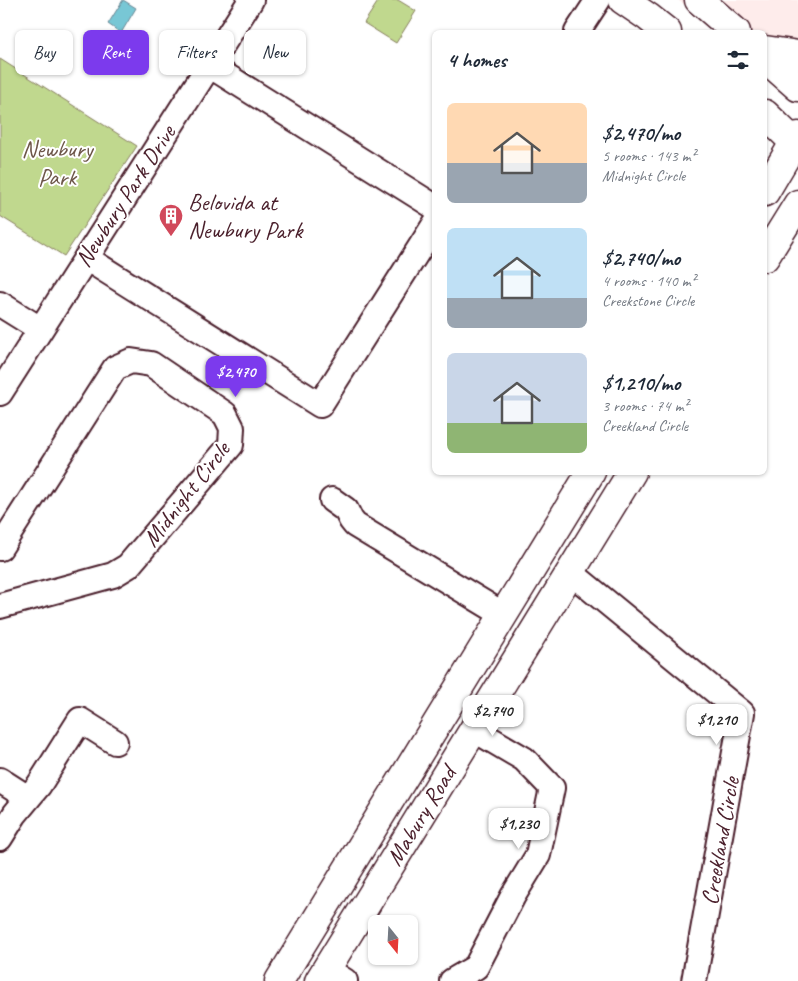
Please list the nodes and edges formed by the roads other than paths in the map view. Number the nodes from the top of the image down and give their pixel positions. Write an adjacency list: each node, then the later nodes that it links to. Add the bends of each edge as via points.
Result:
1 (251, 0): 5 (street, Newbury Park Drive)
2 (598, 0): 6 (street)
3 (623, 0): 7 (main road)
4 (699, 0): 8 (main road)
5 (232, 30)
6 (577, 30)
7 (664, 30)
8 (734, 30)
9 (767, 50): 10 (main road)
10 (798, 56)
11 (767, 60): 14 (main road)
12 (203, 75): 22 (street, Newbury Park Drive)
13 (225, 75): 19 (street)
14 (798, 87)
15 (767, 116): 16 (main road)
16 (797, 141): 17 (main road)
17 (767, 189)
18 (798, 204): 21 (main road)
19 (432, 205)
20 (432, 229): 22 (street, via 320,405)
21 (780, 242)
22 (86, 258): 24 (street, Newbury Park Drive)
23 (0, 304): 24 (street)
24 (40, 329): 25 (street, Newbury Park Drive)
25 (0, 393)
26 (589, 475): 32 (main road, Mabury Road)
27 (630, 475): 30 (main road, Mabury Road)
28 (332, 500): 32 (street, via 346,510 355,524)
29 (0, 548): 31 (street, Midnight Circle, via 115,368 131,361 152,364 225,414 232,428 231,445 128,566 113,575)
30 (570, 572): 33 (main road, Mabury Road); 41 (street, Creekland Circle, via 742,713)
31 (0, 606)
32 (504, 615): 39 (main road, Mabury Road)
33 (473, 730): 38 (main road, Mabury Road); 40 (street, via 524,759 552,788 538,855 476,967)
34 (115, 742): 36 (street, via 80,720)
35 (0, 780): 36 (street)
36 (28, 798): 37 (street)
37 (0, 838)
38 (330, 977)
39 (278, 981)
40 (452, 981)
41 (694, 981)

